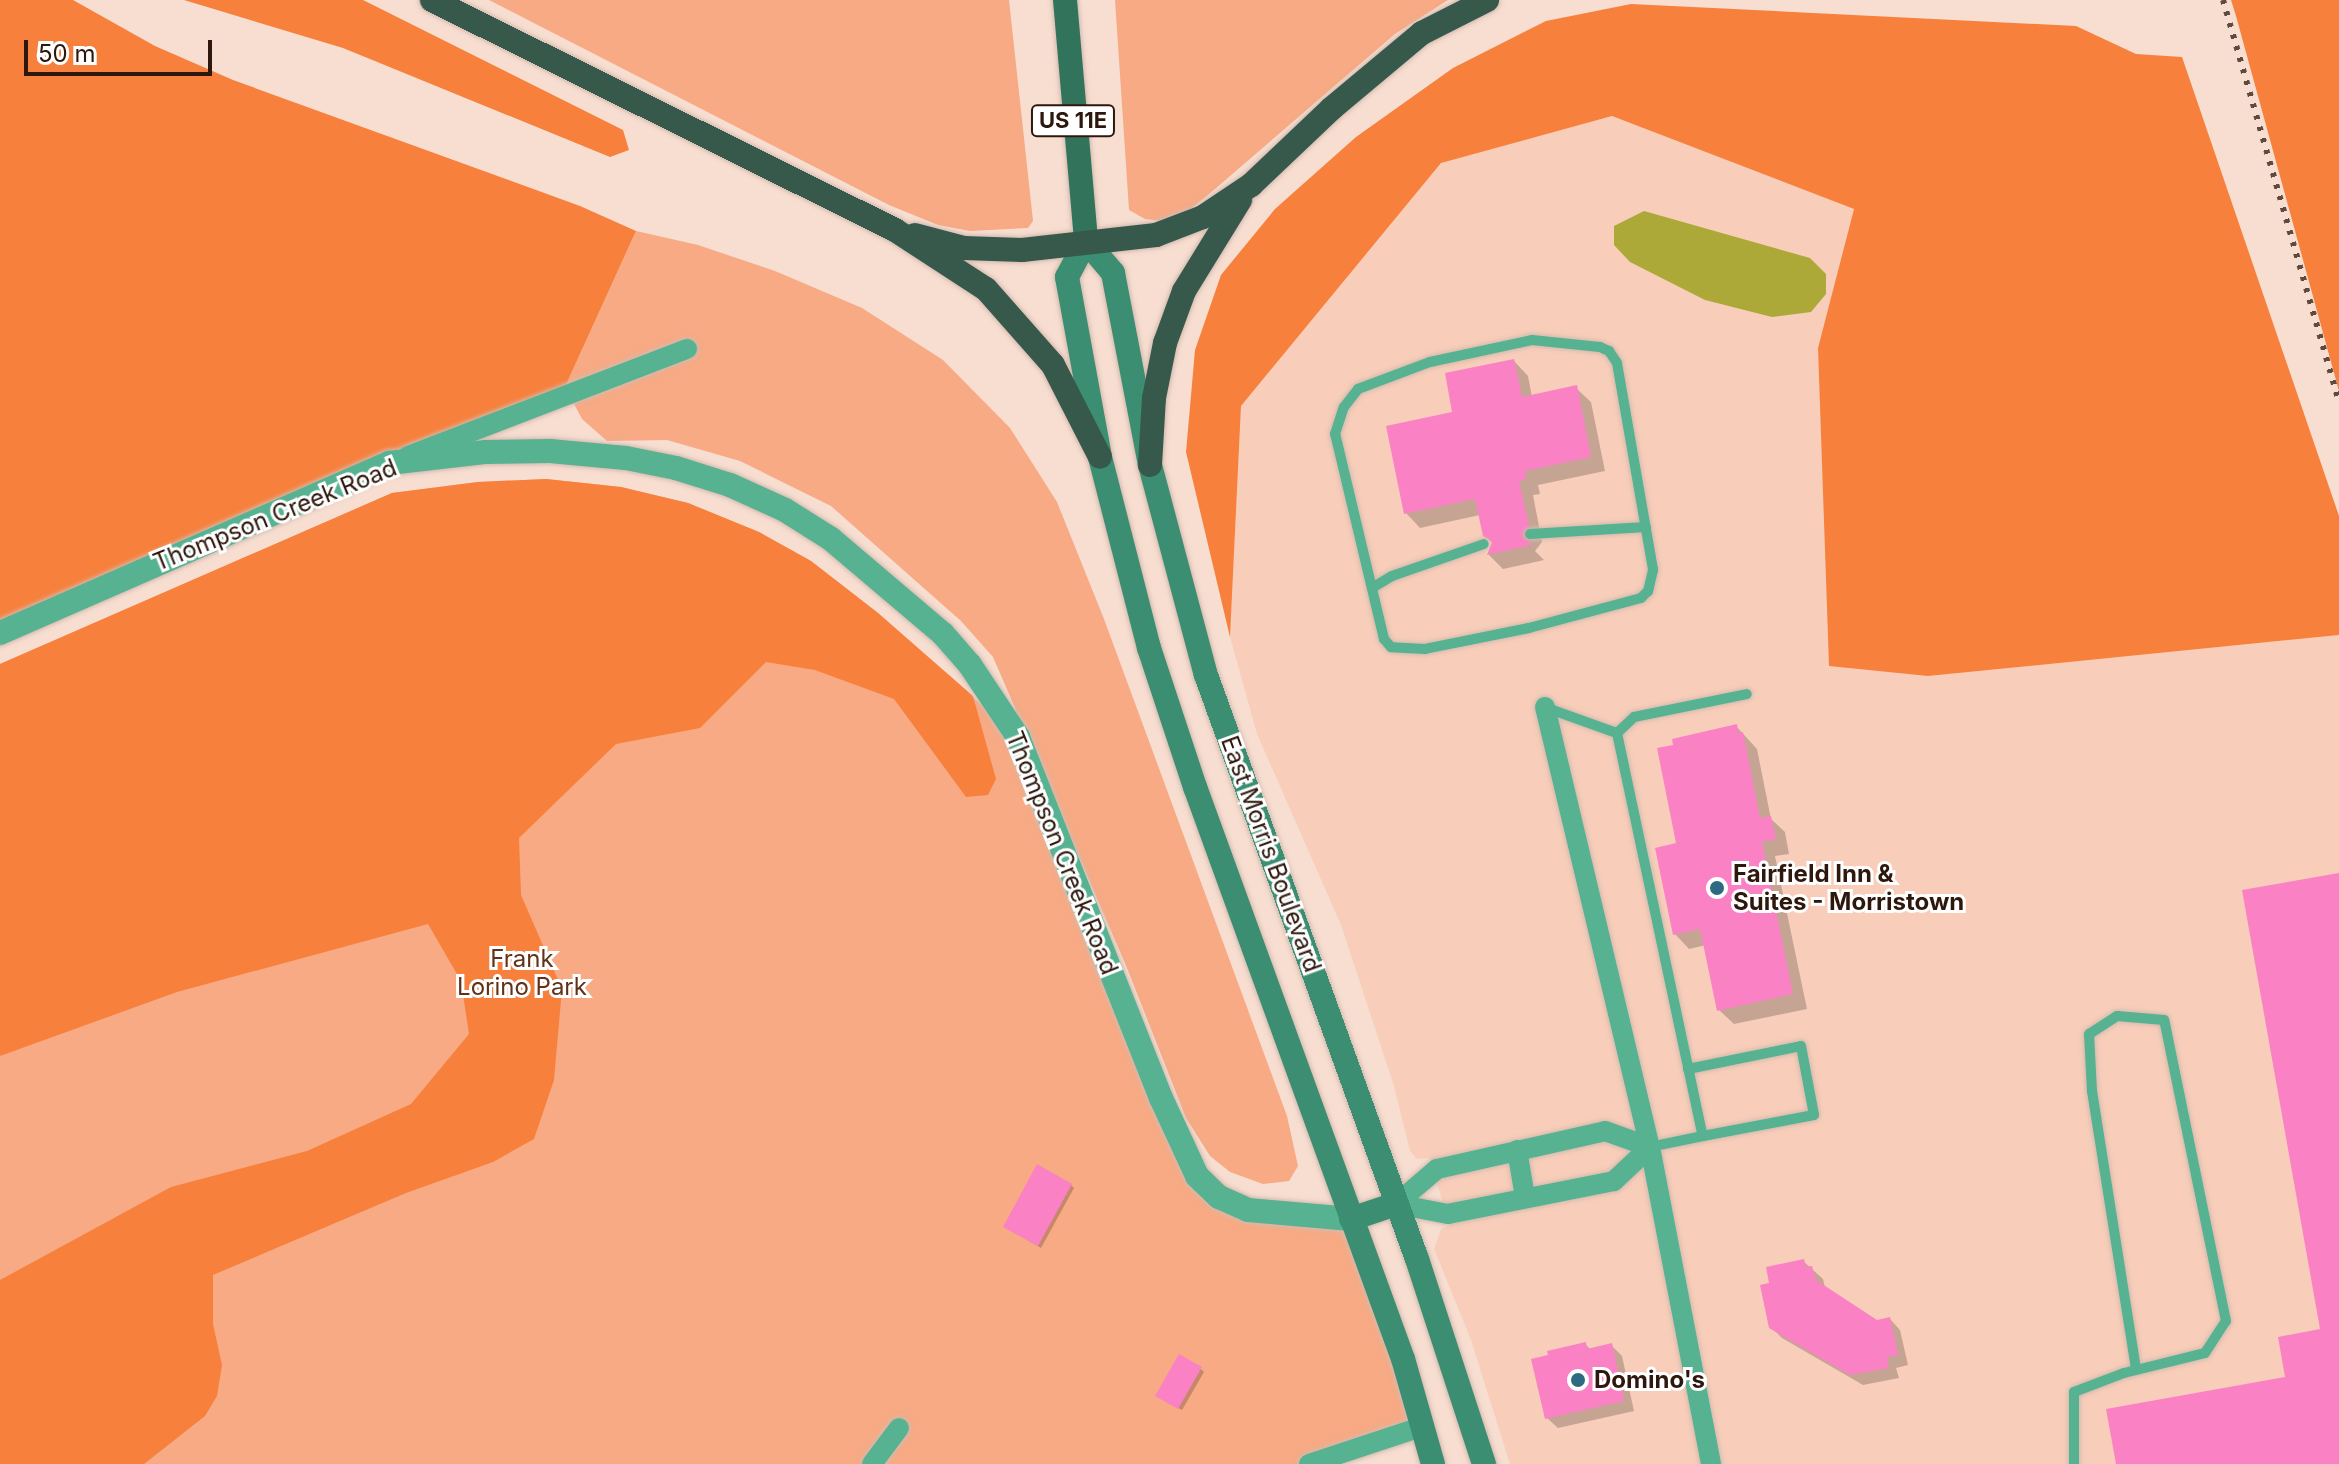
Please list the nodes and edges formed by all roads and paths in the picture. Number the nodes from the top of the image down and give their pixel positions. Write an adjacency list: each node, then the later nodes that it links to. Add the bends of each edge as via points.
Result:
1 (432, 0): 5 (highway)
2 (1065, 0): 6 (main road, US 11E)
3 (1487, 0): 4 (highway, via 1422,33)
4 (1251, 185): 6 (highway, via 1203,217 1156,235); 10 (highway, via 1203,257 1169,330 1154,398)
5 (895, 230): 6 (highway, via 964,248 1022,250); 8 (highway, via 986,289 1023,327 1053,365)
6 (1086, 241): 8 (main road, East Morris Boulevard, via 1067,277); 10 (main road, East Morris Boulevard, via 1113,273)
7 (687, 349): 9 (street)
8 (1100, 457): 25 (main road, East Morris Boulevard, via 1175,727)
9 (389, 463): 15 (street, Thompson Creek Road); 25 (street, Thompson Creek Road, via 486,452 626,458 730,485 831,539 943,634 1018,737 1197,1176 1219,1197 1248,1210)
10 (1150, 465): 24 (main road, East Morris Boulevard, via 1206,675)
11 (1646, 527): 12 (lane); 14 (lane, via 1653,570 1641,598 1529,628 1425,649 1391,647 1384,639); 14 (lane, via 1617,363 1609,351 1532,340 1430,362 1358,389 1344,407 1335,434)
12 (1530, 534)
13 (1484, 544): 14 (lane)
14 (1372, 588)
15 (0, 633)
16 (1747, 694): 18 (lane, via 1634,717)
17 (1545, 707): 18 (lane); 21 (street)
18 (1617, 733): 19 (lane)
19 (1688, 1069): 20 (lane); 20 (lane, via 1801,1046 1814,1115)
20 (1703, 1136): 21 (lane)
21 (1650, 1147): 22 (street, via 1605,1131); 23 (street, via 1614,1181); 33 (street)
22 (1517, 1150): 23 (street); 24 (street, via 1437,1169)
23 (1525, 1197): 24 (street, via 1448,1214)
24 (1396, 1204): 25 (main road); 32 (main road, East Morris Boulevard)
25 (1351, 1219): 27 (main road, East Morris Boulevard)
26 (2136, 1370): 26 (lane, via 2205,1353 2226,1321 2164,1020 2117,1016 2089,1034 2092,1091); 34 (lane, via 2074,1392)
27 (1424, 1426): 30 (street); 31 (main road, East Morris Boulevard)
28 (899, 1428): 29 (street)
29 (872, 1464)
30 (1309, 1464)
31 (1433, 1464)
32 (1484, 1464)
33 (1711, 1464)
34 (2074, 1464)

